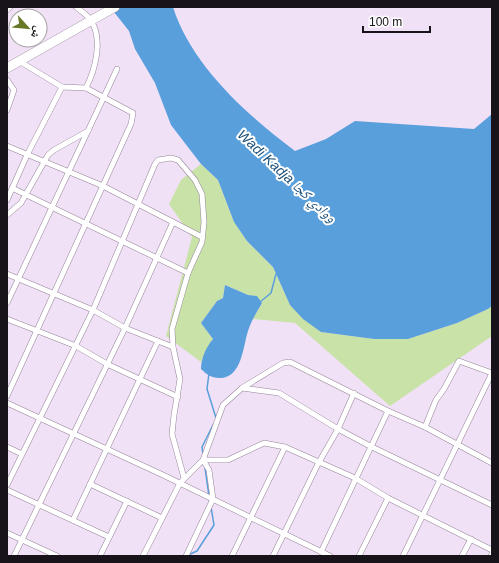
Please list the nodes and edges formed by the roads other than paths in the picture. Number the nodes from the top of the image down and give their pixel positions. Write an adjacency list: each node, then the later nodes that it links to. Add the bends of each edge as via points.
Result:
1 (10, 7): 4 (street)
2 (76, 7): 5 (street)
3 (115, 7): 5 (highway)
4 (7, 10)
5 (91, 20): 6 (highway); 11 (street, via 95,30 97,54)
6 (19, 61): 7 (highway); 10 (street)
7 (7, 68)
8 (117, 69): 12 (street)
9 (7, 80): 13 (street, via 14,90)
10 (62, 87): 11 (street); 16 (street)
11 (86, 88): 12 (street)
12 (105, 98): 14 (street); 19 (street, via 131,110 133,117)
13 (7, 110)
14 (88, 131): 17 (street, via 54,150); 18 (street)
15 (7, 146): 16 (street)
16 (27, 155): 17 (street); 20 (street)
17 (43, 162): 18 (street); 21 (street)
18 (69, 171): 19 (street); 24 (street)
19 (103, 186): 23 (street); 27 (street)
20 (12, 188): 21 (street); 22 (street)
21 (26, 195): 24 (street); 25 (street, via 18,207)
22 (7, 200)
23 (138, 203): 26 (street); 28 (street, via 158,160 178,160 195,180 202,194); 29 (street)
24 (53, 208): 27 (street); 33 (street)
25 (7, 215)
26 (173, 222): 28 (street); 30 (street)
27 (86, 223): 29 (street); 34 (street)
28 (202, 237): 31 (street)
29 (121, 241): 30 (street); 36 (street)
30 (157, 258): 31 (street); 38 (street)
31 (188, 273): 42 (street, via 172,329)
32 (7, 274): 33 (street)
33 (18, 279): 34 (street); 35 (street)
34 (54, 294): 36 (street); 39 (street)
35 (7, 303)
36 (93, 310): 38 (street); 41 (street)
37 (7, 319): 39 (street)
38 (125, 328): 40 (street); 43 (street)
39 (38, 332): 41 (street); 47 (street)
40 (158, 341): 42 (street); 44 (street)
41 (76, 346): 43 (street); 51 (street)
42 (174, 347): 48 (street, via 180,379)
43 (107, 364): 44 (street); 54 (street)
44 (140, 379): 48 (street); 59 (street)
45 (242, 388): 46 (street, via 283,363 290,362); 53 (street, via 280,393); 61 (street, via 223,406)
46 (354, 393): 50 (street); 53 (street)
47 (7, 396)
48 (178, 397): 64 (street, via 172,434)
49 (7, 403): 51 (street)
50 (388, 411): 52 (street); 55 (street)
51 (40, 418): 54 (street); 60 (street)
52 (425, 427): 56 (street); 56 (street, via 436,400 459,361 492,373)
53 (338, 429): 55 (street); 63 (street)
54 (72, 434): 59 (street); 74 (street)
55 (370, 446): 65 (street); 66 (street)
56 (457, 446): 62 (street); 66 (street)
57 (7, 447): 60 (street)
58 (285, 448): 61 (street, via 264,443 228,460); 63 (street); 78 (street)
59 (106, 449): 67 (street); 68 (street)
60 (22, 454): 69 (street)
61 (203, 460): 64 (street); 72 (street, via 209,470)
62 (492, 463)
63 (318, 464): 65 (street); 81 (street)
64 (184, 478): 67 (street)
65 (355, 478): 71 (street); 86 (street)
66 (440, 480): 75 (street); 76 (street)
67 (180, 483): 72 (street); 77 (street)
68 (90, 484): 73 (street); 79 (street)
69 (7, 485)
70 (7, 490): 74 (street)
71 (388, 498): 76 (street); 95 (street)
72 (213, 499): 78 (street); 91 (street)
73 (127, 501): 77 (street); 82 (street)
74 (39, 504): 79 (street); 84 (street)
75 (492, 505)
76 (423, 515): 83 (street); 96 (street)
77 (162, 518): 90 (street)
78 (251, 518): 81 (street); 92 (street)
79 (73, 520): 82 (street)
80 (7, 533): 84 (street)
81 (284, 534): 86 (street); 93 (street)
82 (109, 537): 89 (street)
83 (471, 539): 85 (street); 97 (street)
84 (22, 540): 87 (street); 88 (street)
85 (492, 550)
86 (321, 552): 94 (street)
87 (14, 556)
88 (57, 556)
89 (100, 556)
90 (143, 556)
91 (186, 556)
92 (232, 556)
93 (273, 556)
94 (330, 556)
95 (358, 556)
96 (403, 556)
97 (462, 556)

